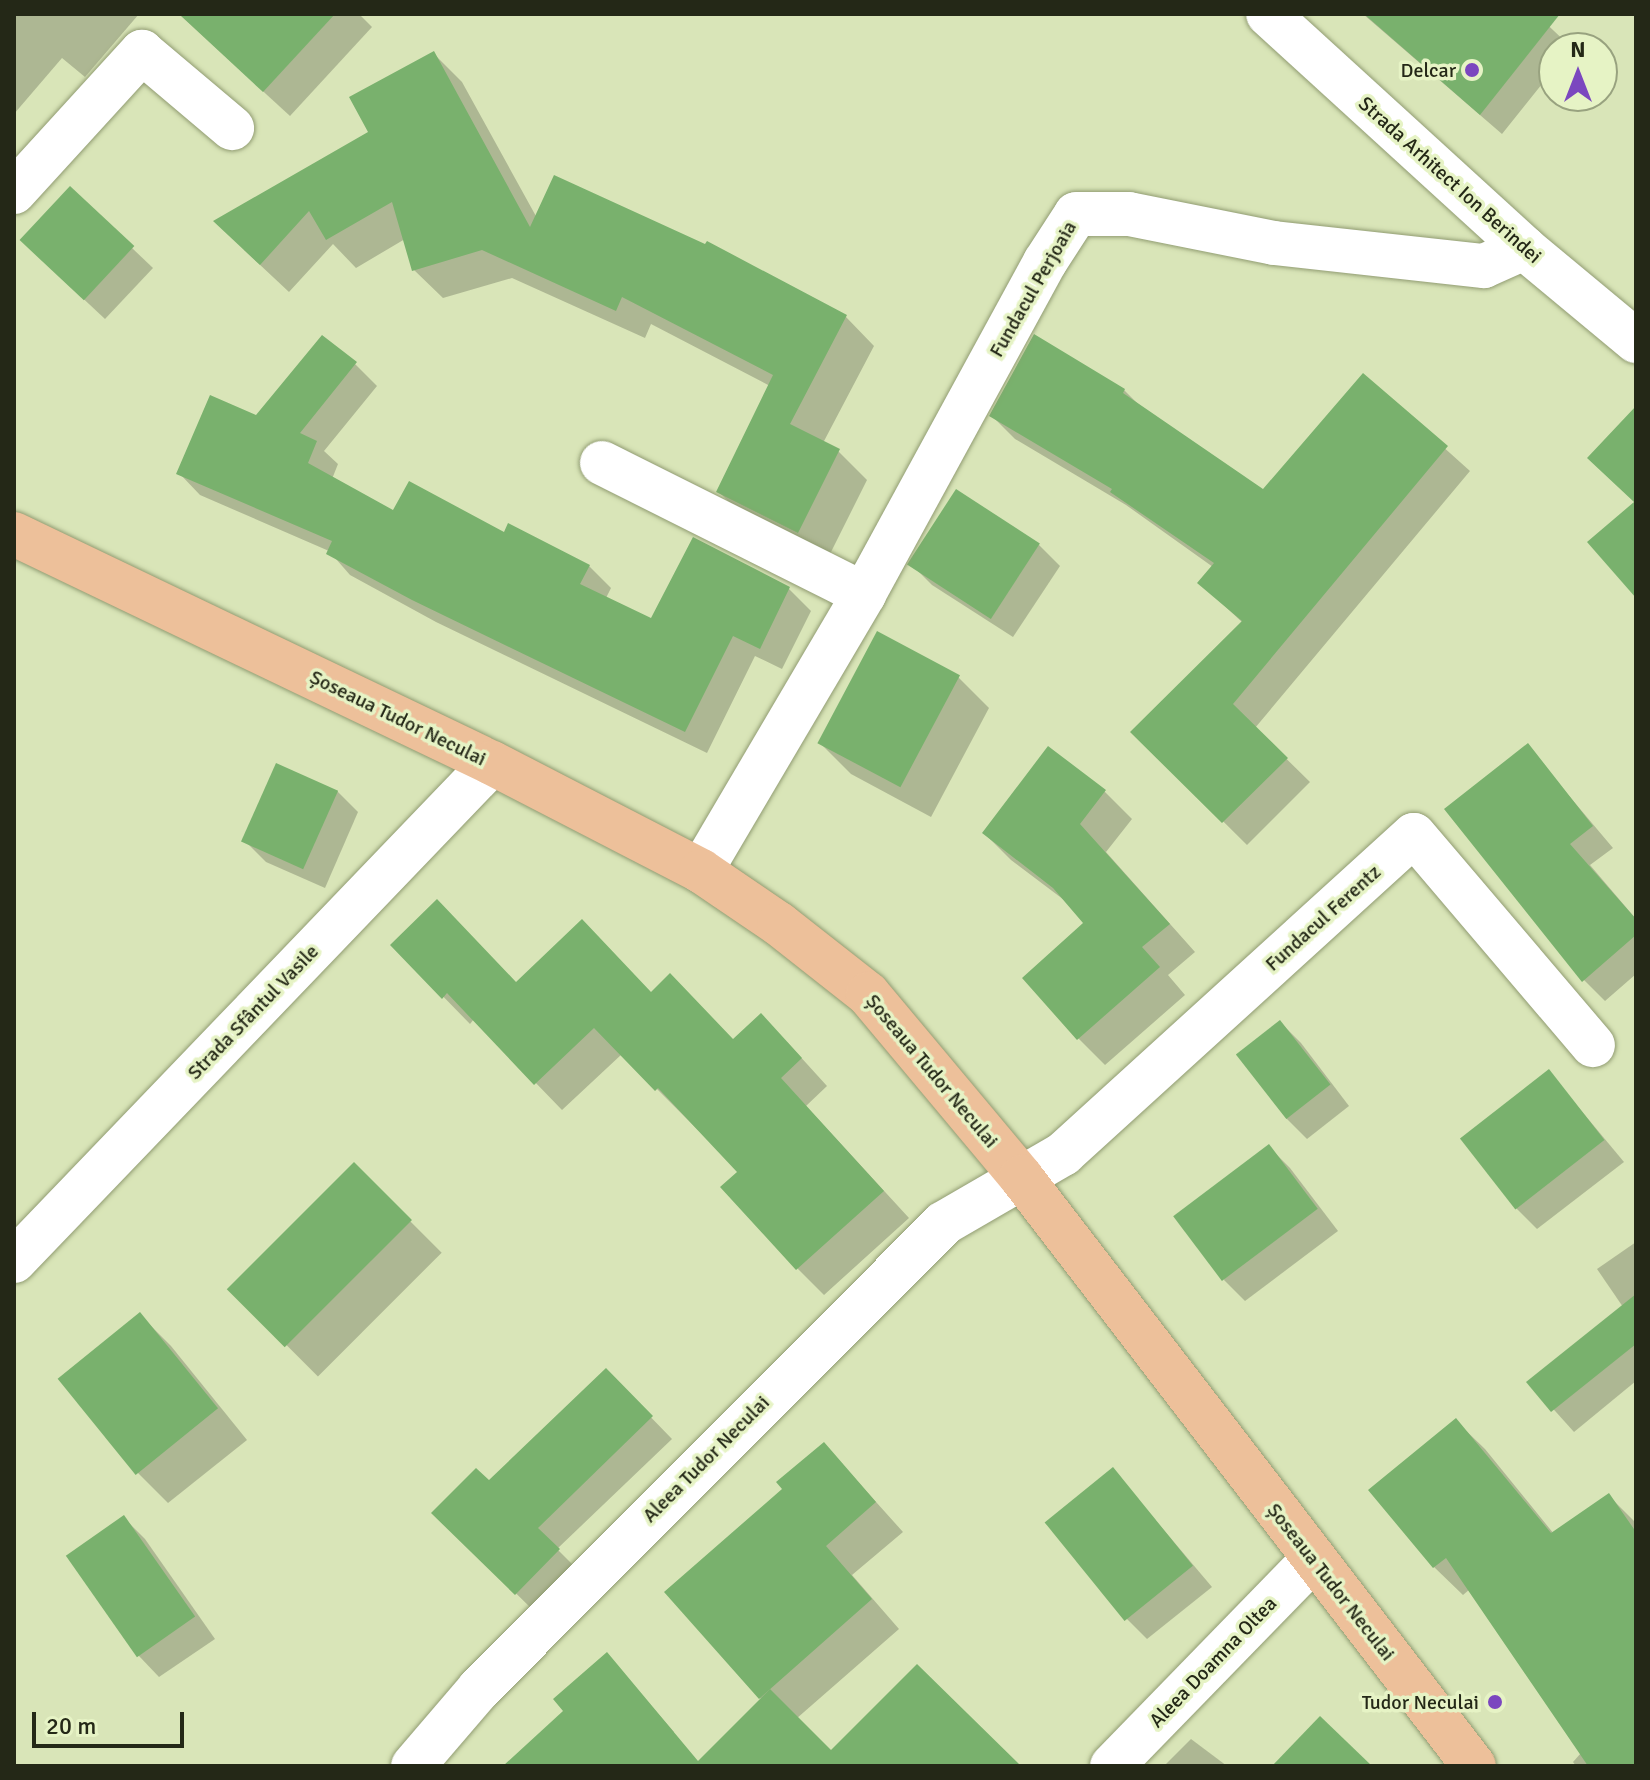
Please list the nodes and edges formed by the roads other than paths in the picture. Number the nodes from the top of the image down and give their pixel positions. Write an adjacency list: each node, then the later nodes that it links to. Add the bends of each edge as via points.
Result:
1 (1268, 14): 4 (street, Strada Arhitect Ion Berindei)
2 (232, 128): 3 (street, via 142,52)
3 (14, 192)
4 (1524, 248): 5 (street, Strada Arhitect Ion Berindei); 8 (street, Fundacul Perjoaia, via 1484,266 1274,243 1129,214 1076,214)
5 (1636, 341)
6 (602, 463): 8 (street)
7 (14, 534): 9 (main road, Șoseaua Tudor Neculai)
8 (864, 594): 10 (street, Fundacul Perjoaia)
9 (492, 763): 10 (main road, Șoseaua Tudor Neculai); 13 (street, Strada Sfântul Vasile)
10 (701, 871): 12 (main road, Șoseaua Tudor Neculai, via 868,994)
11 (1593, 1045): 12 (street, Fundacul Ferentz, via 1414,835 1063,1154)
12 (1021, 1177): 14 (main road, Șoseaua Tudor Neculai); 15 (street, Aleea Tudor Neculai, via 932,1234 479,1689)
13 (14, 1261)
14 (1313, 1559): 16 (street, Aleea Doamna Oltea); 17 (main road, Șoseaua Tudor Neculai)
15 (413, 1766)
16 (1112, 1766)
17 (1474, 1766)

